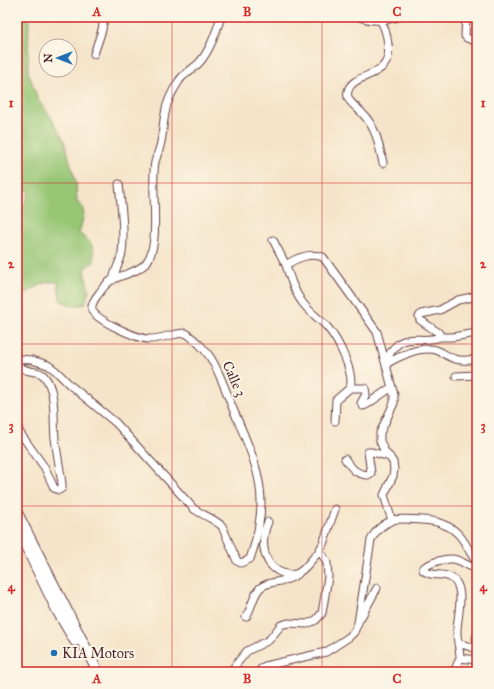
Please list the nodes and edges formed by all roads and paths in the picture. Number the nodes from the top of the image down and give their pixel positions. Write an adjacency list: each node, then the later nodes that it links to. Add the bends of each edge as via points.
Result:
1 (104, 17): 8 (street)
2 (221, 17): 13 (street, Calle 3, via 208,49 198,63 183,74 165,114 155,163 155,230 150,256 146,263 133,272)
3 (360, 17): 6 (street)
4 (398, 17): 6 (street)
5 (466, 17): 7 (street, via 465,36)
6 (381, 21): 9 (street, via 386,33 389,56 378,71 352,84 348,94 350,100 372,125)
7 (477, 42)
8 (94, 54)
9 (383, 163)
10 (119, 184): 13 (street, via 123,239 122,254)
11 (273, 240): 12 (street)
12 (286, 265): 19 (street, via 304,256 317,254 323,257 374,325); 23 (street, via 302,302 328,329 336,342 352,378)
13 (113, 280): 18 (street, Calle 3, via 94,300 92,311 96,315 121,330 149,340 186,333 209,356 219,374 259,478 261,503 250,559 241,563 237,561 222,526 194,509 116,423 52,368 24,358 19,359)
14 (477, 296): 16 (street, via 458,300 440,310 421,314 420,320 437,331)
15 (477, 333): 16 (street)
16 (440, 337): 19 (street, via 426,340 410,338 400,342 387,358)
17 (477, 359): 19 (street, via 456,360 436,350 426,349 397,357)
18 (17, 364): 25 (street, Calle 3, via 25,371 41,373 50,386 62,488 54,488 45,468)
19 (387, 364): 22 (street)
20 (477, 375): 21 (street)
21 (456, 376)
22 (392, 387): 23 (street, via 363,406 361,403 366,394 365,388); 26 (street, via 394,403 380,433 380,441)
23 (350, 388): 24 (street, via 336,400)
24 (335, 421)
25 (17, 425)
26 (390, 458): 27 (street, via 368,452 371,473 368,475 353,470); 30 (street, via 393,462 393,476 384,495)
27 (345, 459)
28 (335, 509): 33 (street)
29 (17, 513): 48 (main road)
30 (392, 520): 34 (street, via 438,522 451,527 462,538); 39 (street, via 378,529 371,540)
31 (268, 522): 36 (street, via 264,548 269,563 283,574)
32 (17, 527): 47 (main road)
33 (318, 552): 36 (street); 49 (street, via 327,563 328,577 322,613 316,620 307,624 281,625 269,640 247,651)
34 (477, 562)
35 (477, 569): 42 (street, via 452,559 434,562 423,568 428,574 449,577 458,588)
36 (300, 572): 38 (street, via 290,579 263,585)
37 (377, 588): 39 (street)
38 (246, 617)
39 (358, 623): 46 (street, via 349,637 326,652 265,666)
40 (477, 634): 41 (street)
41 (477, 641)
42 (458, 643): 43 (street); 44 (street)
43 (477, 648)
44 (460, 658): 45 (street); 51 (street)
45 (477, 660)
46 (262, 670): 50 (street)
47 (90, 672)
48 (98, 672)
49 (230, 672)
50 (254, 672)
51 (454, 672)

